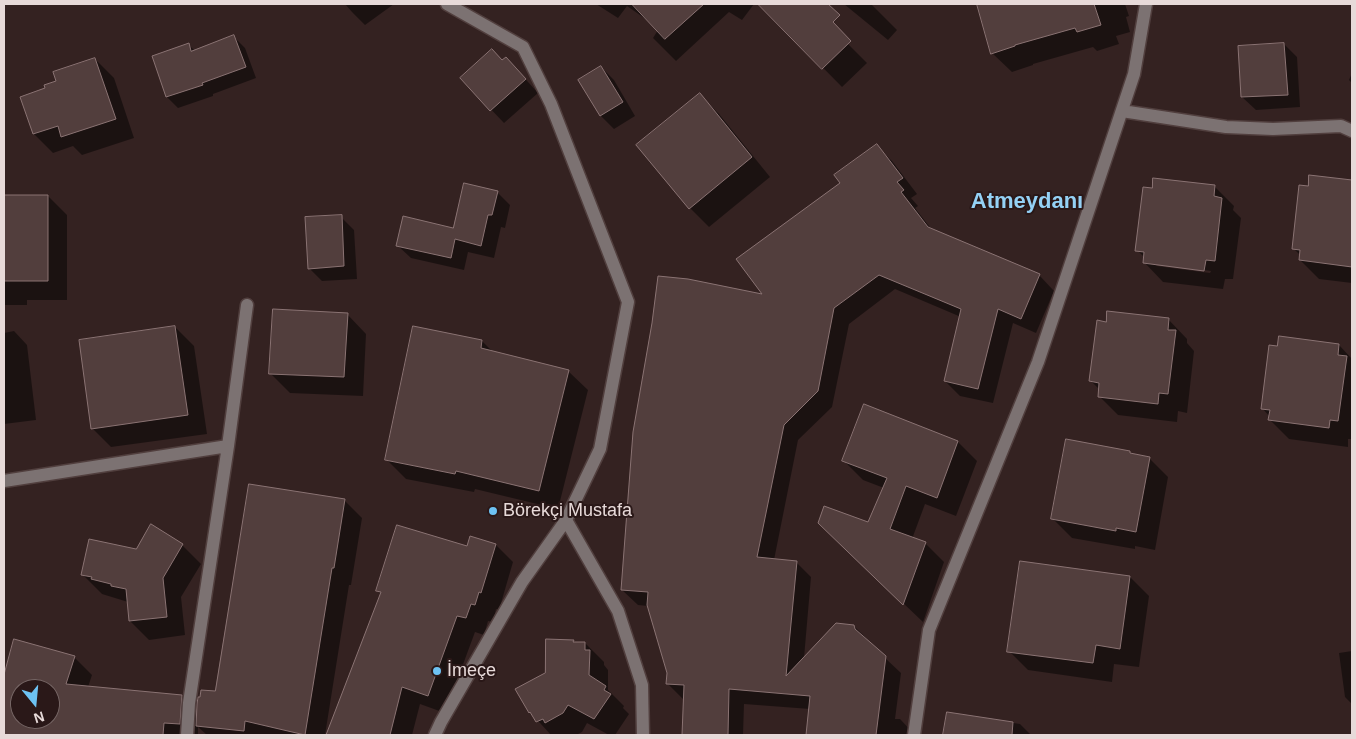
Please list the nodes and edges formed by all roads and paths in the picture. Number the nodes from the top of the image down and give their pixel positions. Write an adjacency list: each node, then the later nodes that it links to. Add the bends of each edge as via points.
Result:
1 (447, 4): 8 (street, via 522,47 551,104 628,302 600,449)
2 (1146, 4): 3 (street, via 1134,74)
3 (1122, 111): 4 (street, via 1226,127 1341,126); 12 (street, via 1038,362 929,630)
4 (1352, 131)
5 (247, 305): 6 (street)
6 (228, 446): 7 (street); 9 (street)
7 (4, 480)
8 (566, 520): 10 (street, via 522,582); 11 (street, via 618,611 642,684)
9 (187, 735)
10 (435, 735)
11 (643, 735)
12 (914, 735)

